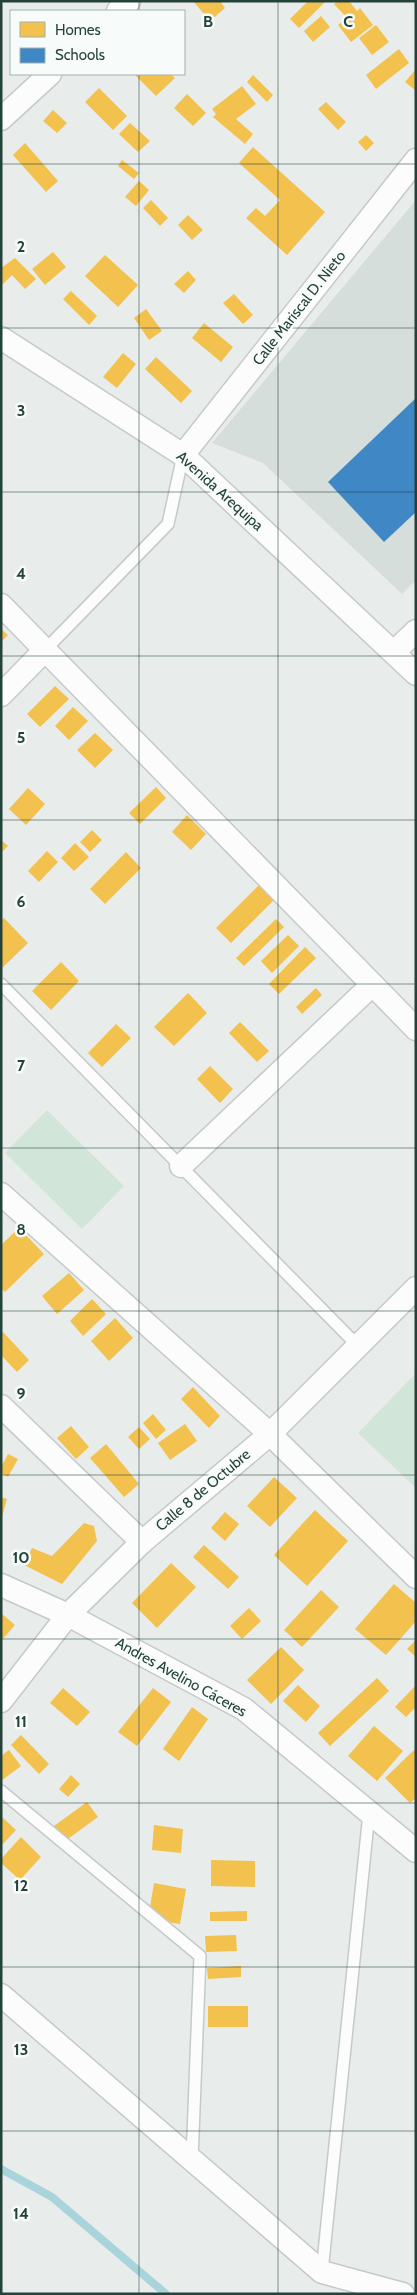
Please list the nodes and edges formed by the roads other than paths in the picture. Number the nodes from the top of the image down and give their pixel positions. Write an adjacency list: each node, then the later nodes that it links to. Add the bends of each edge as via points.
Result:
1 (129, 1): 2 (street)
2 (119, 10)
3 (49, 75): 4 (street)
4 (1, 119)
5 (416, 160): 7 (street, Calle Mariscal D. Nieto)
6 (1, 338): 7 (street, Avenida Arequipa)
7 (183, 455): 10 (lane, via 168,524); 11 (street, Avenida Arequipa)
8 (1, 605): 10 (street)
9 (416, 631): 11 (street)
10 (45, 650): 13 (street); 15 (street)
11 (394, 652): 12 (street, Avenida Arequipa)
12 (416, 674)
13 (1, 695)
14 (1, 984): 17 (lane)
15 (372, 985): 16 (street); 17 (street)
16 (416, 1029)
17 (181, 1166): 20 (lane)
18 (1, 1194): 22 (street)
19 (416, 1288): 20 (street, Calle 8 de Octubre)
20 (358, 1346): 22 (street, Calle 8 de Octubre)
21 (1, 1406): 23 (street)
22 (270, 1434): 23 (street, Calle 8 de Octubre); 24 (street)
23 (142, 1542): 26 (street, Calle 8 de Octubre)
24 (416, 1577)
25 (1, 1585): 26 (street, Andres Avelino Cáceres)
26 (68, 1615): 27 (street, Calle 8 de Octubre); 29 (street, Andres Avelino Cáceres, via 244,1710)
27 (1, 1701)
28 (1, 1791): 32 (lane, via 200,1956)
29 (370, 1813): 30 (street, Andres Avelino Cáceres); 33 (lane)
30 (416, 1851)
31 (1, 1995): 32 (street)
32 (192, 2160): 33 (street)
33 (322, 2272): 34 (street)
34 (403, 2294)

